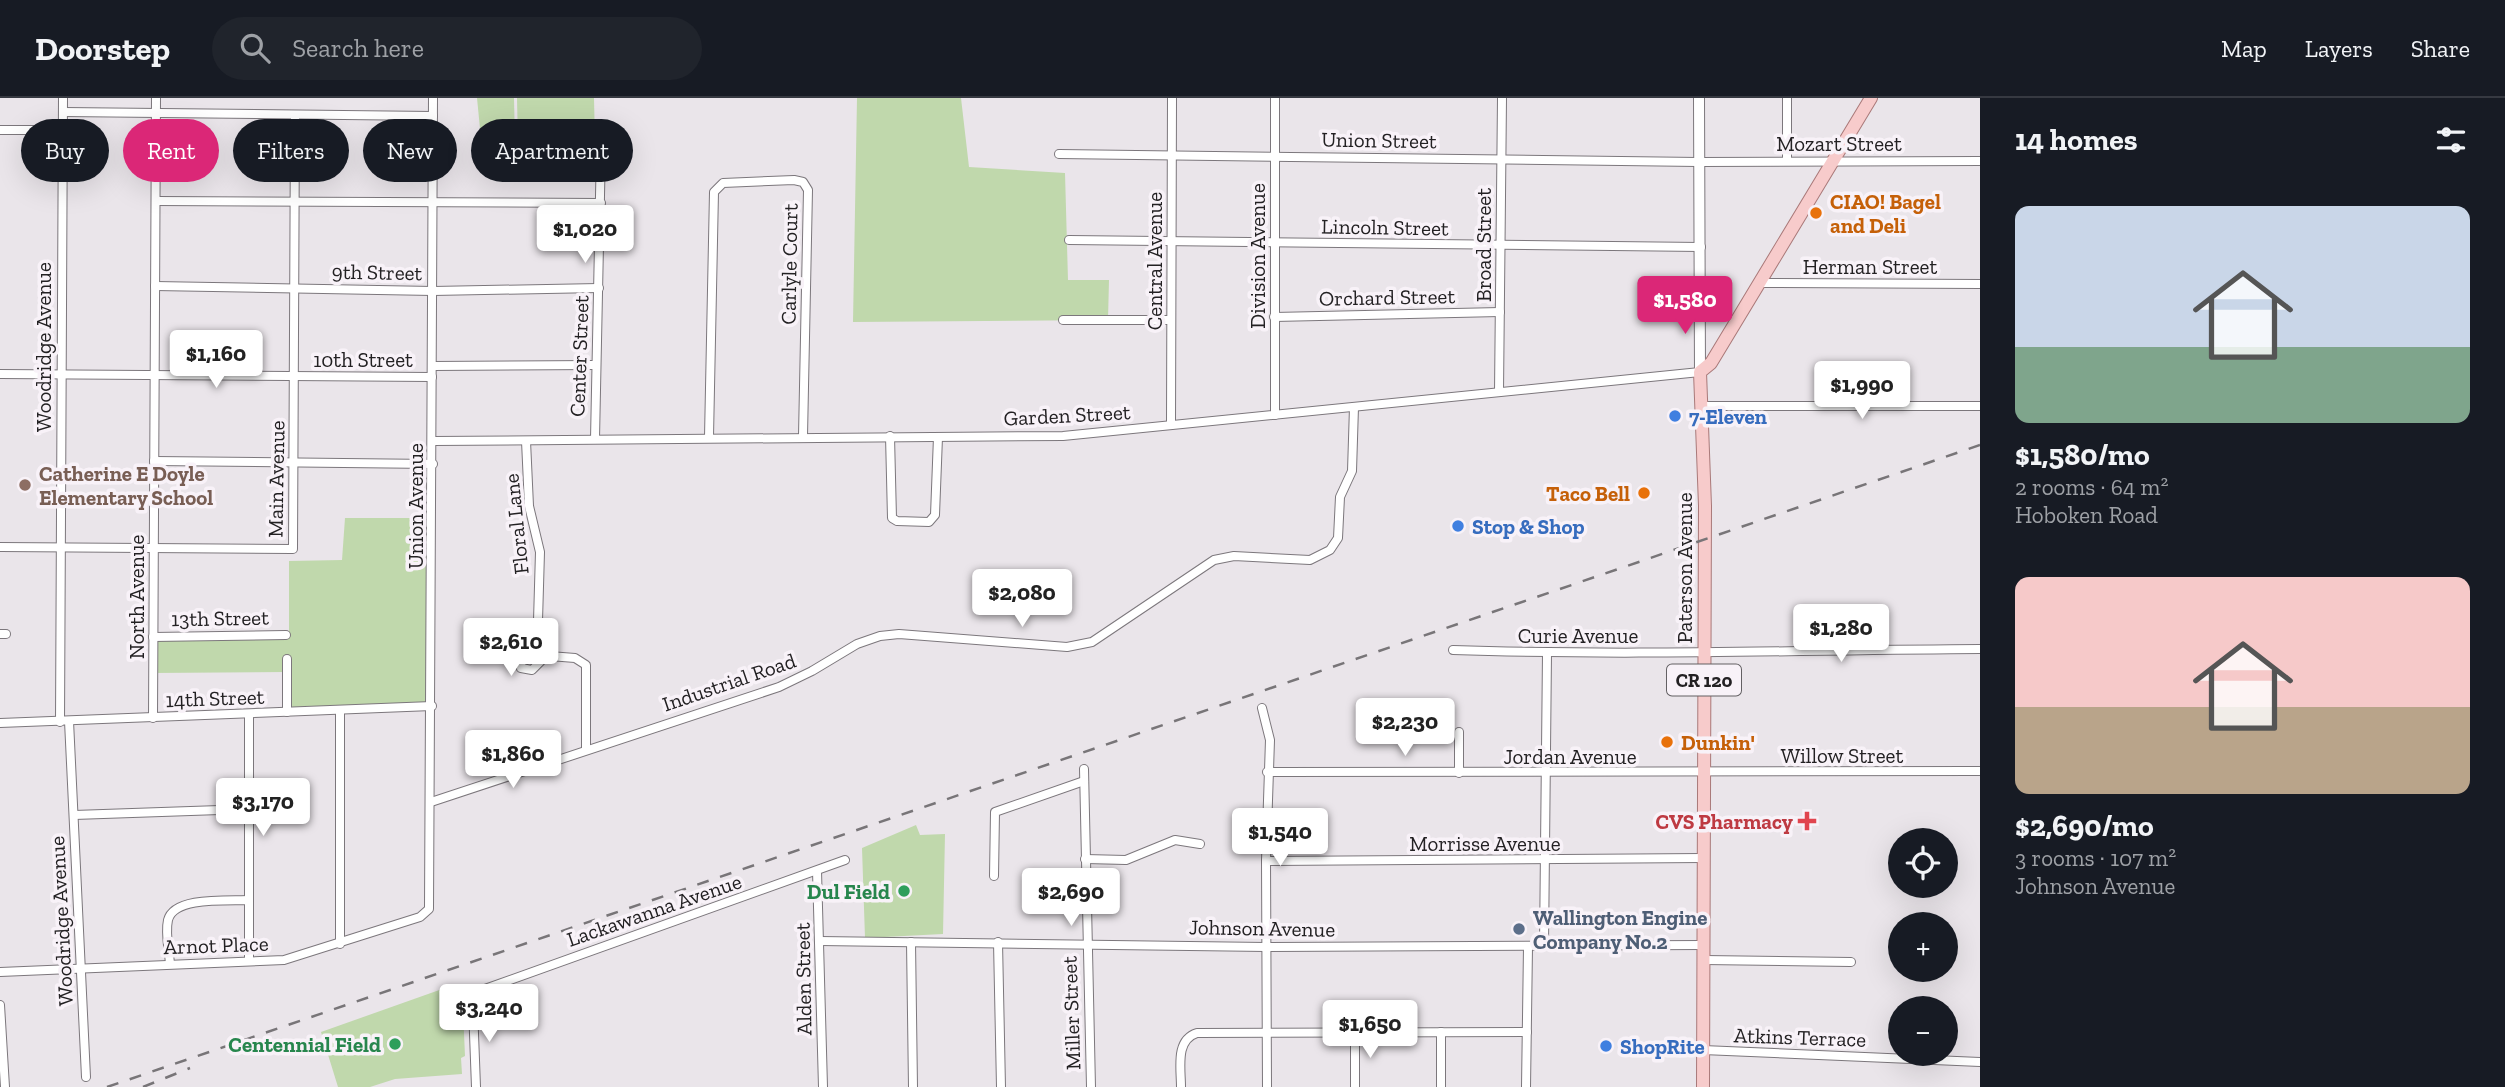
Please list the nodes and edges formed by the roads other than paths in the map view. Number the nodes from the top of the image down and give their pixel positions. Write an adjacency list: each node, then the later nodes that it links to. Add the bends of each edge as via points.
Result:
1 (63, 98): 10 (street, Woodridge Avenue)
2 (156, 98): 11 (street, North Avenue)
3 (433, 98): 13 (street, Union Avenue)
4 (1172, 98): 18 (street, Central Avenue)
5 (1275, 98): 19 (street, Division Avenue)
6 (1502, 98): 20 (street, Broad Street)
7 (1699, 98): 24 (street)
8 (1787, 98): 21 (street)
9 (1871, 98): 22 (main road)
10 (63, 112): 11 (street); 14 (street, Woodridge Avenue)
11 (156, 113): 12 (street); 27 (street, North Avenue)
12 (295, 115): 13 (street); 28 (street, Main Avenue)
13 (433, 116): 30 (street, Union Avenue)
14 (63, 119)
15 (0, 131): 16 (street)
16 (21, 131)
17 (1059, 154): 18 (street, Union Street)
18 (1172, 155): 19 (street, Union Street); 32 (street, Central Avenue)
19 (1275, 156): 20 (street, Union Street); 33 (street, Division Avenue)
20 (1500, 159): 24 (street, Union Street); 34 (street, Broad Street)
21 (1787, 161): 22 (street, Mozart Street); 24 (street, Mozart Street)
22 (1833, 161): 23 (street, Mozart Street); 36 (main road)
23 (1980, 161)
24 (1698, 162): 35 (street)
25 (62, 182): 50 (street, Woodridge Avenue)
26 (600, 182): 29 (street, Center Street)
27 (156, 201): 28 (street); 38 (street, North Avenue)
28 (295, 201): 30 (street); 39 (street, Main Avenue)
29 (600, 203): 30 (street); 40 (street, Center Street)
30 (434, 204): 41 (street, Union Avenue)
31 (1069, 240): 32 (street, Lincoln Street)
32 (1171, 242): 33 (street, Lincoln Street); 45 (street, Central Avenue)
33 (1273, 243): 34 (street, Lincoln Street); 43 (street, Division Avenue)
34 (1499, 246): 35 (street, Lincoln Street); 42 (street, Broad Street)
35 (1701, 247): 48 (street)
36 (1761, 283): 37 (street, Herman Street); 48 (main road, via 1711,363)
37 (1980, 284)
38 (155, 286): 39 (street, 9th Street); 51 (street, North Avenue)
39 (294, 286): 41 (street, 9th Street); 52 (street, Main Avenue)
40 (598, 288): 41 (street, 9th Street); 46 (street, Center Street)
41 (433, 291): 47 (street, Union Avenue)
42 (1500, 312): 43 (street, Orchard Street); 54 (street, Broad Street)
43 (1274, 317): 58 (street, Division Avenue)
44 (1063, 320): 45 (street)
45 (1170, 320): 59 (street, Central Avenue)
46 (597, 365): 47 (street, 10th Street); 64 (street, Center Street)
47 (433, 366): 53 (street, Union Avenue)
48 (1700, 372): 54 (street, Garden Street); 55 (main road, Paterson Avenue / CR 120)
49 (0, 374): 50 (street, 10th Street)
50 (60, 374): 51 (street, 10th Street); 71 (street, Woodridge Avenue)
51 (154, 375): 52 (street, 10th Street); 67 (street, North Avenue)
52 (294, 376): 53 (street, 10th Street); 68 (street, Main Avenue)
53 (432, 377): 65 (street, Union Avenue)
54 (1499, 392): 57 (street, Garden Street)
55 (1702, 406): 56 (street); 78 (main road, Paterson Avenue / CR 120)
56 (1980, 406)
57 (1354, 407): 58 (street, Garden Street); 91 (street, Industrial Road, via 1352,471 1340,496 1338,538 1317,558 1234,556 1214,560 1108,634 1080,645 899,634 869,638 779,687)
58 (1275, 415): 59 (street, Garden Street)
59 (1171, 425): 63 (street, Garden Street, via 1063,436)
60 (803, 436): 61 (street, Garden Street); 62 (street, Garden Street); 62 (street, Carlyle Court, via 808,190 803,182 794,180 723,183 714,192)
61 (890, 436): 63 (street, Garden Street); 63 (street, via 892,518 929,522 935,514)
62 (709, 437): 64 (street, Garden Street)
63 (938, 437)
64 (594, 439): 66 (street, Garden Street)
65 (433, 441): 66 (street, Garden Street); 69 (street, Union Avenue)
66 (526, 441): 75 (street, Floral Lane, via 529,506 540,552)
67 (154, 461): 68 (street); 72 (street, North Avenue)
68 (293, 462): 69 (street); 72 (street, Main Avenue, via 293,549)
69 (433, 464): 82 (street, Union Avenue)
70 (0, 547): 71 (street)
71 (60, 548): 72 (street); 88 (street, Woodridge Avenue)
72 (154, 548): 74 (street, North Avenue)
73 (286, 635): 74 (street, 13th Street)
74 (153, 637): 87 (street, North Avenue)
75 (537, 646): 80 (street, via 537,655); 80 (street, Floral Lane, via 522,657 521,668 532,670)
76 (1980, 649): 78 (street, Curie Avenue)
77 (1453, 650): 79 (street, Curie Avenue)
78 (1703, 651): 79 (street, Curie Avenue); 97 (main road, Paterson Avenue / CR 120)
79 (1547, 653): 96 (street)
80 (547, 656): 91 (street, Floral Lane, via 575,658 586,665)
81 (287, 659): 85 (street)
82 (432, 706): 84 (street, 14th Street); 99 (street, Union Avenue)
83 (1262, 708): 94 (street, via 1270,740)
84 (340, 710): 85 (street, 14th Street); 116 (street)
85 (287, 712): 86 (street, 14th Street)
86 (249, 714): 87 (street, 14th Street); 100 (street)
87 (153, 718): 88 (street, 14th Street)
88 (65, 721): 89 (street, 14th Street); 101 (street, Woodridge Avenue)
89 (0, 723)
90 (1459, 732): 95 (street)
91 (586, 750): 99 (street, Industrial Road)
92 (1084, 769): 98 (street, Miller Street)
93 (1980, 771): 97 (street, Willow Street)
94 (1267, 772): 95 (street, Jordan Avenue); 107 (street)
95 (1459, 773): 96 (street, Jordan Avenue)
96 (1544, 773): 97 (street, Jordan Avenue); 106 (street)
97 (1705, 773): 103 (main road, Paterson Avenue / CR 120)
98 (1084, 781): 104 (street, Miller Street); 109 (street, via 995,812)
99 (431, 802): 111 (street, Union Avenue, via 431,903)
100 (249, 809): 101 (street); 110 (street)
101 (74, 815): 125 (street, Woodridge Avenue)
102 (1200, 844): 104 (street, via 1175,840 1126,860)
103 (1704, 858): 106 (street, Morrisse Avenue); 118 (main road, Paterson Avenue / CR 120)
104 (1085, 859): 115 (street, Miller Street)
105 (845, 860): 108 (street, Lackawanna Avenue)
106 (1544, 860): 107 (street, Morrisse Avenue); 117 (street)
107 (1266, 861): 119 (street)
108 (817, 871): 112 (street, Alden Street); 136 (street, Lackawanna Avenue, via 488,986 477,995 473,1007)
109 (994, 876)
110 (249, 901): 122 (street); 124 (street, via 186,903 174,909 168,920)
111 (425, 913): 116 (street, Arnot Place)
112 (820, 941): 113 (street, Johnson Avenue); 137 (street, Alden Street)
113 (911, 942): 114 (street, Johnson Avenue); 138 (street)
114 (998, 942): 115 (street, Johnson Avenue); 139 (street)
115 (1086, 943): 119 (street, Johnson Avenue); 140 (street, Miller Street)
116 (340, 944): 122 (street, Arnot Place, via 295,958)
117 (1544, 946): 118 (street, Johnson Avenue); 120 (street, Johnson Avenue)
118 (1704, 946): 121 (main road, Paterson Avenue / CR 120)
119 (1266, 947): 120 (street, Johnson Avenue); 130 (street)
120 (1528, 947): 129 (street)
121 (1704, 960): 123 (street); 132 (main road, Paterson Avenue / CR 120)
122 (248, 961): 124 (street, Arnot Place)
123 (1852, 962)
124 (170, 964): 125 (street, Arnot Place)
125 (81, 968): 126 (street, Arnot Place); 134 (street, Woodridge Avenue)
126 (0, 972)
127 (0, 1005): 135 (street)
128 (1441, 1032): 129 (street); 131 (street); 144 (street)
129 (1527, 1032): 145 (street)
130 (1268, 1033): 131 (street); 141 (street, via 1192,1035 1181,1048); 142 (street)
131 (1355, 1033): 143 (street)
132 (1703, 1050): 133 (street, Atkins Terrace); 146 (main road, Paterson Avenue / CR 120)
133 (1980, 1062)
134 (86, 1077)
135 (5, 1087)
136 (477, 1087)
137 (823, 1087)
138 (913, 1087)
139 (1001, 1087)
140 (1090, 1087)
141 (1181, 1087)
142 (1268, 1087)
143 (1355, 1087)
144 (1441, 1087)
145 (1526, 1087)
146 (1703, 1087)

